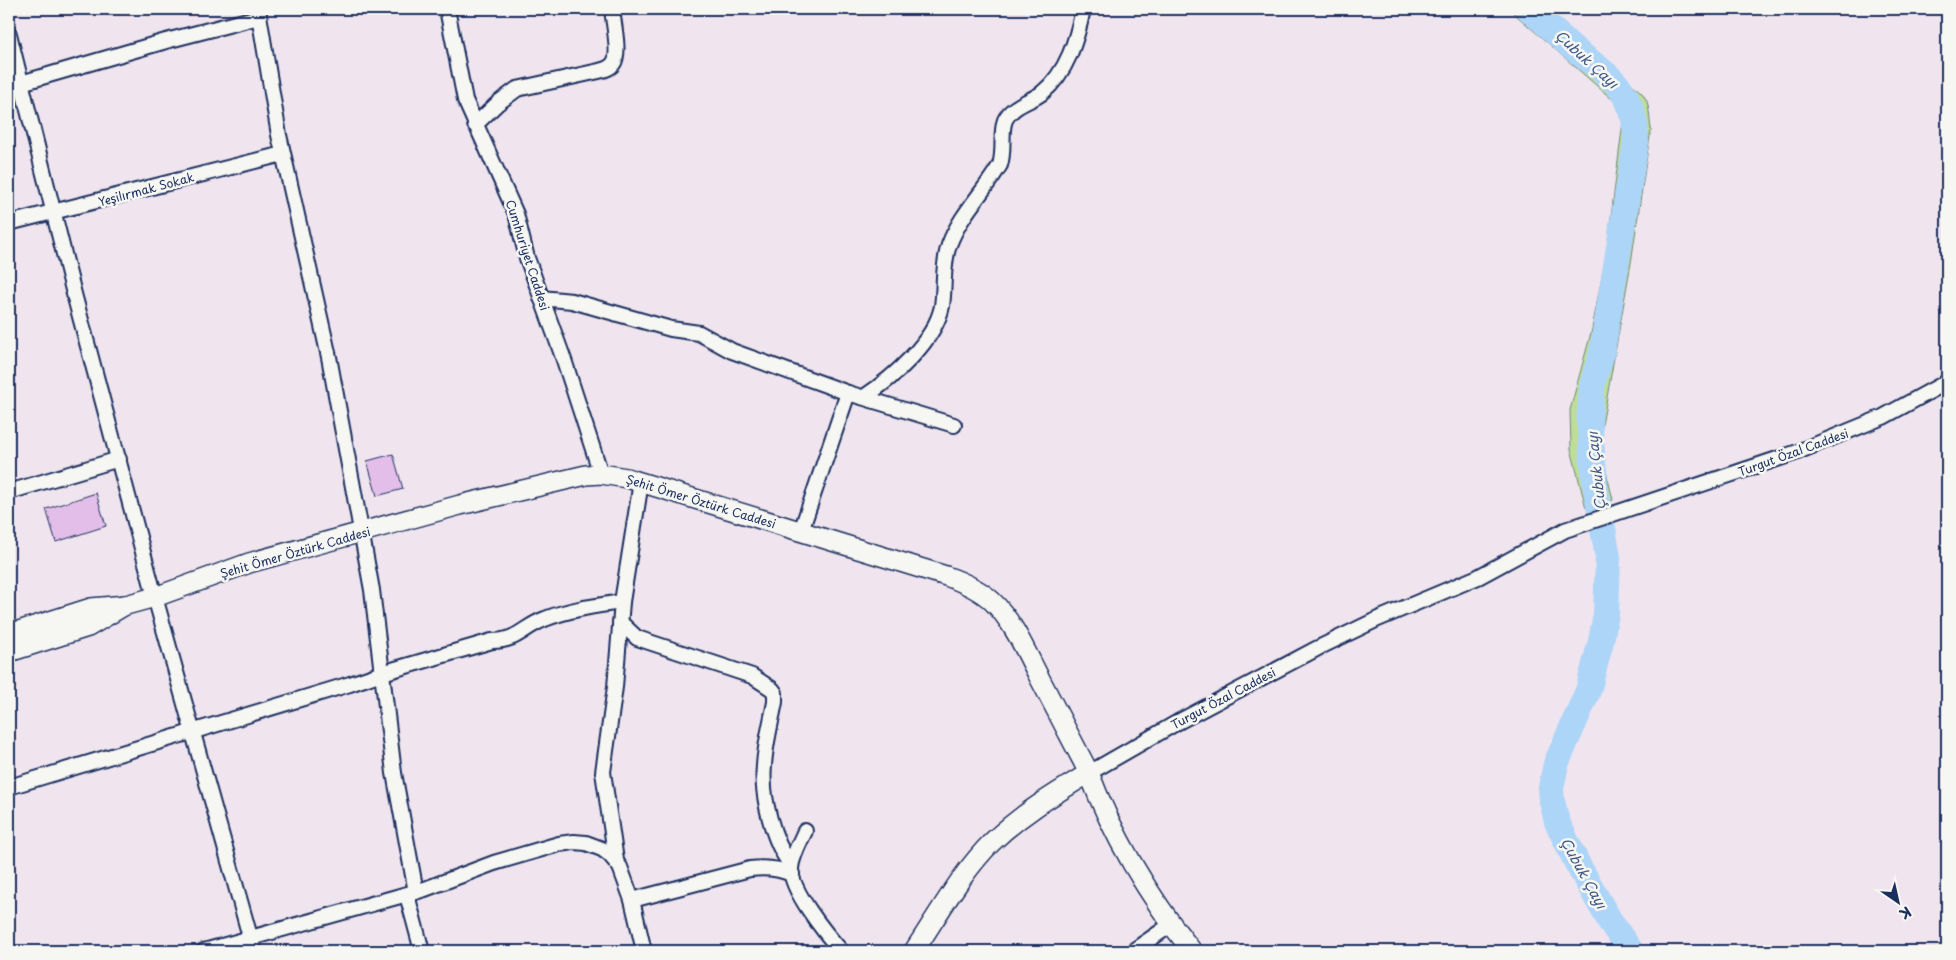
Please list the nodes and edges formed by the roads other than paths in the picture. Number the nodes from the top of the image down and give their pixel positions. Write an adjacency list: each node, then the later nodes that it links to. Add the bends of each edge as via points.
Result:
1 (447, 9): 7 (street, Cumhuriyet Caddesi, via 465,100)
2 (612, 9): 7 (street, via 617,51 614,64 599,71 516,90)
3 (1083, 9): 14 (street, via 1072,50 1060,72 1042,93 1015,108 1006,119 1000,165 963,217 948,247 937,320 910,360)
4 (258, 13): 6 (street); 8 (street)
5 (9, 34): 6 (street)
6 (21, 83): 9 (street)
7 (475, 125): 11 (street, Cumhuriyet Caddesi, via 516,214)
8 (283, 154): 9 (street, Yeşilırmak Sokak); 21 (street, via 329,357)
9 (54, 212): 10 (street, Yeşilırmak Sokak); 16 (street)
10 (9, 223)
11 (541, 298): 13 (street, via 572,301 671,329 699,333 732,350); 17 (street, Cumhuriyet Caddesi)
12 (1947, 382): 30 (street, Turgut Özal Caddesi, via 1850,432 1545,540 1478,578 1378,619 1318,648)
13 (848, 392): 14 (street); 20 (street)
14 (864, 397): 15 (street)
15 (954, 424)
16 (119, 459): 19 (street); 22 (street)
17 (601, 474): 18 (street, Şehit Ömer Öztürk Caddesi); 21 (street, Şehit Ömer Öztürk Caddesi, via 496,496)
18 (641, 482): 20 (street, Şehit Ömer Öztürk Caddesi); 23 (street)
19 (9, 492)
20 (801, 531): 30 (street, Şehit Ömer Öztürk Caddesi, via 946,576 981,592 999,609 1020,639)
21 (360, 533): 22 (street, Şehit Ömer Öztürk Caddesi, via 249,563); 28 (street, via 372,590)
22 (155, 597): 24 (street, Şehit Ömer Öztürk Caddesi); 29 (street)
23 (622, 602): 25 (street); 28 (street, via 546,618 511,639 492,641)
24 (126, 605): 26 (street, Şehit Ömer Öztürk Caddesi, via 91,608); 27 (street, Şehit Ömer Öztürk Caddesi, via 88,627)
25 (620, 622): 33 (street, via 603,772); 34 (street, via 637,638 752,676 775,693 763,767 764,784 772,825)
26 (9, 634)
27 (9, 652)
28 (382, 673): 29 (street); 35 (street)
29 (193, 730): 31 (street); 38 (street)
30 (1089, 773): 37 (street, Şehit Ömer Öztürk Caddesi, via 1123,845); 43 (street, Turgut Özal Caddesi, via 1020,818 991,844 953,892)
31 (9, 786)
32 (805, 831): 34 (street)
33 (616, 860): 35 (street, via 602,849 586,843 559,844 494,862); 36 (street, via 624,873)
34 (792, 869): 36 (street, via 750,870); 42 (street, via 812,914)
35 (411, 893): 38 (street); 40 (street)
36 (632, 900): 41 (street)
37 (1172, 924): 44 (street); 45 (street, Şehit Ömer Öztürk Caddesi)
38 (252, 945): 39 (street)
39 (204, 951)
40 (422, 951)
41 (644, 951)
42 (841, 951)
43 (914, 951)
44 (1133, 951)
45 (1192, 951)

